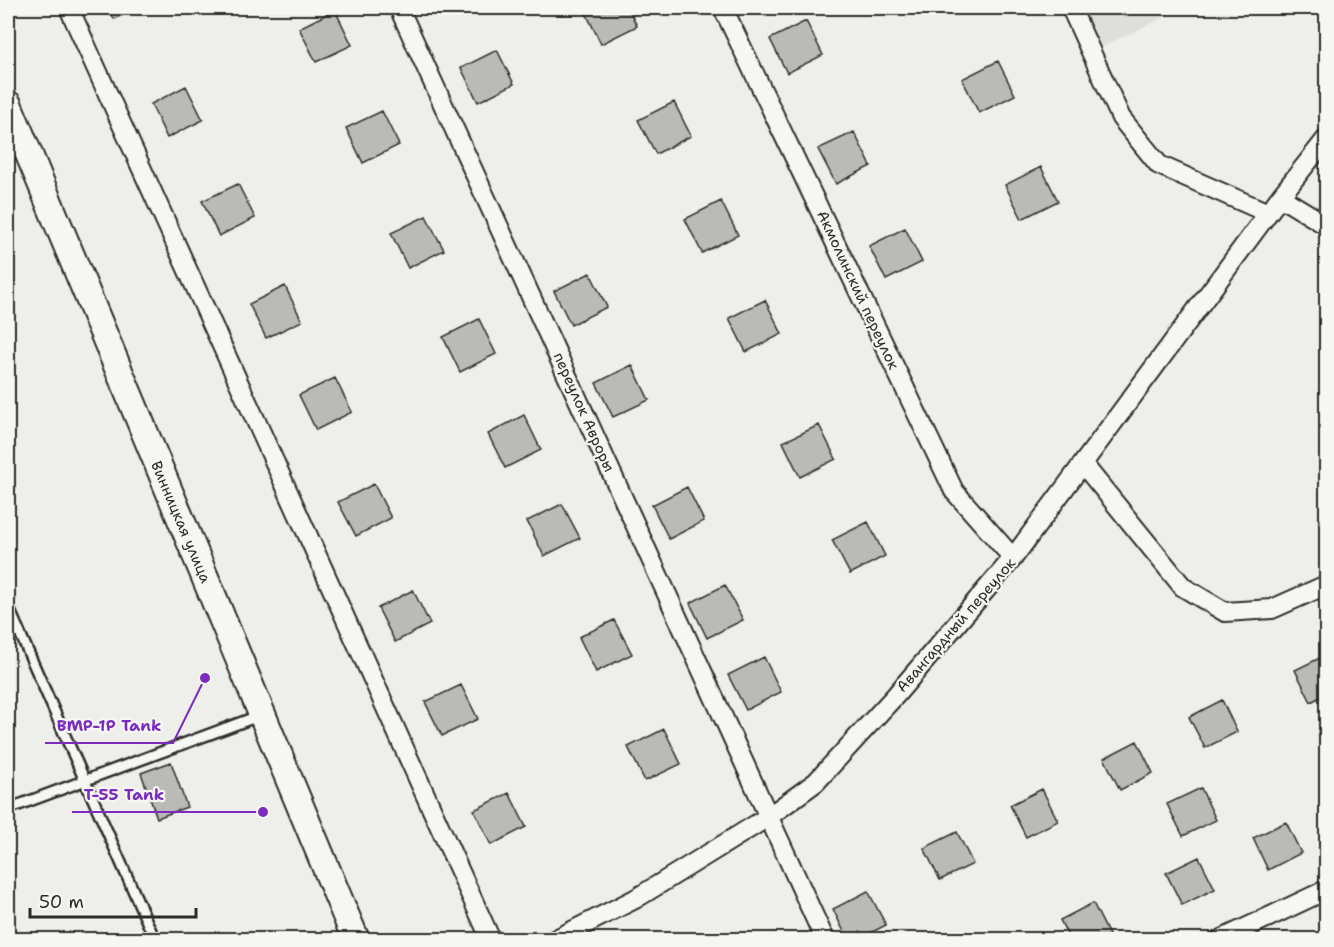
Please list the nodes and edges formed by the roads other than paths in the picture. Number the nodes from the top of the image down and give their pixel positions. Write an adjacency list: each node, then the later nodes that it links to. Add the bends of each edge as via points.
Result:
1 (69, 8): 21 (street)
2 (399, 8): 17 (street, переулок Авроры)
3 (723, 8): 11 (street, Акмолинский переулок, via 954,491)
4 (1071, 8): 8 (street, via 1121,118 1159,165)
5 (8, 105): 14 (main road, Винницкая улица)
6 (1326, 139): 7 (street, Авангардный переулок)
7 (1280, 197): 8 (street, Авангардный переулок); 9 (street)
8 (1268, 213): 10 (street, Авангардный переулок)
9 (1326, 225)
10 (1083, 464): 11 (street, Авангардный переулок); 12 (street, via 1183,587 1225,612 1272,609)
11 (1013, 558): 17 (street, Авангардный переулок, via 816,782)
12 (1326, 585)
13 (8, 606): 15 (lane)
14 (261, 715): 15 (lane); 20 (main road, Винницкая улица)
15 (82, 780): 16 (lane); 19 (lane)
16 (8, 809)
17 (768, 817): 22 (street, Авангардный переулок, via 635,899); 23 (street, переулок Авроры)
18 (1326, 890): 24 (street)
19 (155, 939)
20 (356, 939)
21 (491, 939)
22 (554, 939)
23 (825, 939)
24 (1220, 939)

